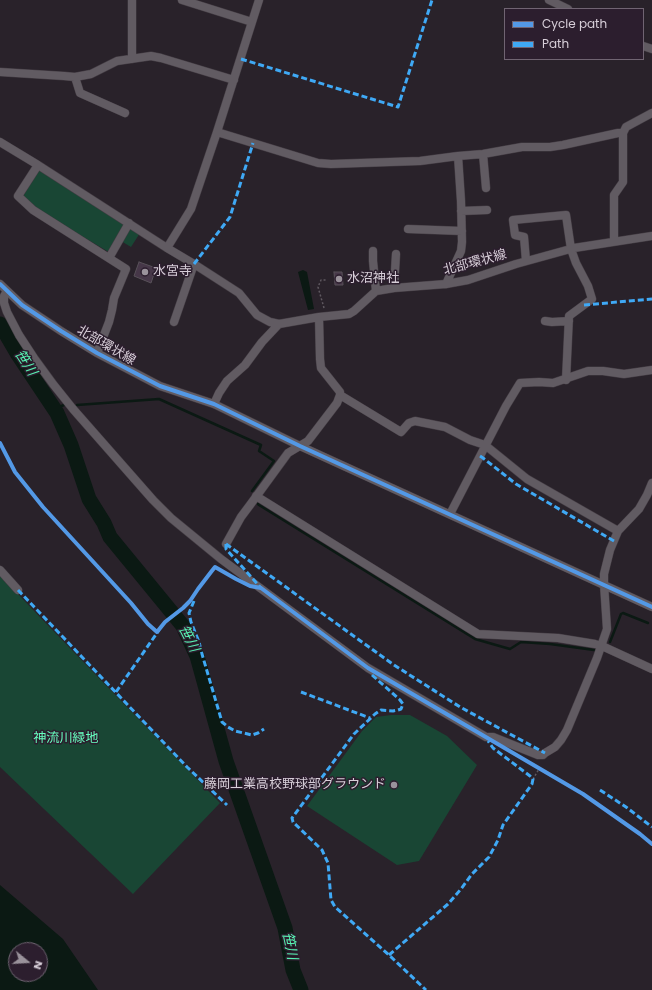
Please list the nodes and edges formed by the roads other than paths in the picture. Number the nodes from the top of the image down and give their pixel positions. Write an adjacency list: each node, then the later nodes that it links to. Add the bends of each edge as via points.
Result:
1 (132, 0): 7 (street)
2 (182, 0): 6 (street)
3 (259, 0): 6 (street)
4 (549, 0): 5 (street)
5 (566, 8)
6 (252, 22): 10 (street)
7 (132, 59): 9 (street, via 117,61 91,74); 10 (street, via 151,56 161,58)
8 (0, 72): 9 (street)
9 (75, 77): 11 (street, via 80,93)
10 (234, 80): 13 (street)
11 (125, 113)
12 (652, 113): 14 (street, via 626,127)
13 (217, 132): 17 (street, via 318,164 420,161); 27 (street, via 191,209)
14 (623, 133): 16 (street, via 563,146 522,147); 26 (street, via 623,182 614,195)
15 (0, 142): 18 (street)
16 (483, 154): 17 (street); 19 (street)
17 (458, 156): 21 (street)
18 (38, 165): 22 (street); 31 (street, via 18,196 33,210)
19 (486, 188)
20 (487, 210): 21 (street)
21 (461, 211): 24 (street)
22 (129, 223): 27 (street); 31 (street)
23 (408, 229): 24 (street)
24 (462, 231): 35 (street, via 461,252)
25 (652, 236): 26 (street, 北部環状線)
26 (614, 242): 28 (street, 北部環状線)
27 (167, 248): 33 (street)
28 (571, 249): 32 (street, 北部環状線); 32 (street, via 566,215 513,220 515,235 524,237); 41 (street, via 592,299 569,316)
29 (373, 251): 38 (street)
30 (396, 254): 36 (street)
31 (109, 258): 44 (street, via 126,269)
32 (526, 261): 35 (street, 北部環状線, via 468,280)
33 (194, 264): 42 (street); 43 (street, via 239,294 257,316)
34 (0, 284): 37 (street, 北部環状線)
35 (446, 284): 36 (street, 北部環状線)
36 (394, 288): 38 (street, 北部環状線)
37 (7, 291): 44 (street, 北部環状線, via 22,305); 60 (street, via 4,296 7,312 30,353 73,409 153,500 193,536 368,668 486,737 493,737 543,755 555,747 567,730)
38 (376, 291): 39 (street, via 354,312)
39 (322, 316): 43 (street); 47 (street, via 321,368)
40 (545, 321): 41 (street)
41 (569, 321): 46 (street)
42 (174, 322)
43 (279, 324): 48 (street, via 245,365 227,381)
44 (97, 353): 48 (street, 北部環状線, via 160,386)
45 (652, 370): 46 (street, via 624,374 588,371)
46 (566, 380): 50 (street, via 553,383 520,383)
47 (340, 395): 49 (street, via 337,403 308,441); 50 (street, via 401,432 415,421 445,427)
48 (214, 404): 49 (street, 北部環状線)
49 (300, 446): 52 (street, via 288,453); 53 (street, 北部環状線)
50 (485, 446): 53 (street); 54 (street, via 527,479)
51 (652, 483): 54 (street, via 639,509)
52 (256, 496): 55 (street); 60 (street, via 478,634 558,638)
53 (450, 514): 57 (street, 北部環状線)
54 (618, 531): 57 (street, via 607,561)
55 (226, 544)
56 (0, 570): 58 (street)
57 (604, 584): 59 (street, 北部環状線); 60 (street, via 608,629)
58 (18, 590)
59 (652, 607)
60 (602, 646): 61 (street)
61 (652, 669)

